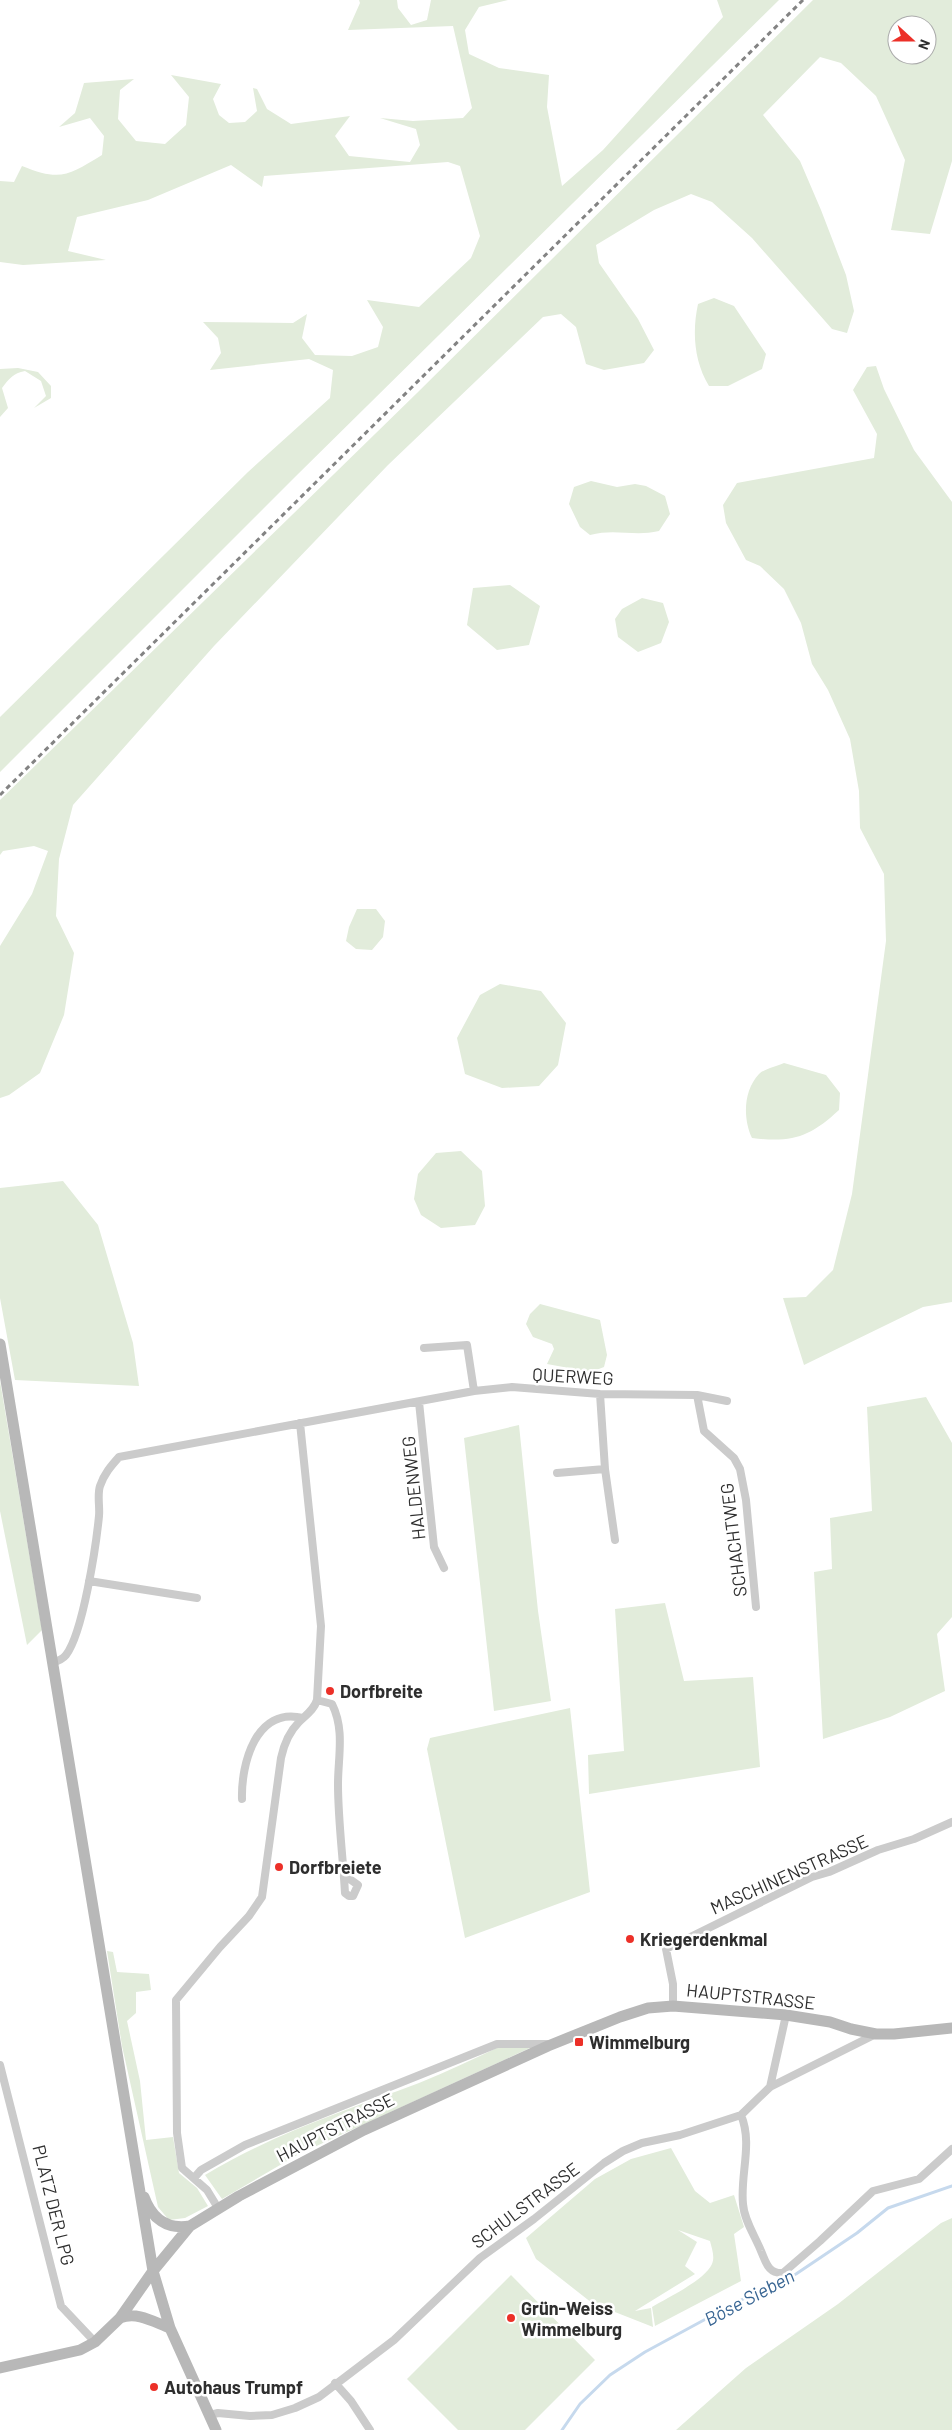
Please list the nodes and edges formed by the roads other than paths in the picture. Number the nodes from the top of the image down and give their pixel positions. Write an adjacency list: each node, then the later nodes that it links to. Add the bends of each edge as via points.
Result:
1 (0, 1344): 16 (main road)
2 (424, 1348): 3 (street, via 467,1345)
3 (474, 1391): 4 (street, QUERWEG, via 512,1387); 7 (street, QUERWEG)
4 (600, 1394): 5 (street, QUERWEG); 9 (street)
5 (697, 1395): 6 (street, QUERWEG); 15 (street, SCHACHTWEG, via 704,1431 734,1458 740,1469)
6 (726, 1401)
7 (419, 1402): 8 (street); 12 (street, HALDENWEG, via 434,1547)
8 (300, 1423): 13 (street, via 120,1458 107,1471 99,1487 98,1529); 17 (street, via 321,1626)
9 (605, 1469): 10 (street); 11 (street)
10 (557, 1473)
11 (615, 1540)
12 (444, 1568)
13 (89, 1581): 14 (street); 16 (street, via 70,1648 63,1658)
14 (197, 1598)
15 (756, 1607)
16 (53, 1662): 32 (main road)
17 (317, 1700): 18 (street, via 315,1707); 21 (street, via 332,1704 337,1714)
18 (303, 1718): 19 (street, via 288,1716 271,1724 252,1741 241,1778); 31 (street, via 285,1741 281,1758 262,1897 176,2000 177,2133 182,2168)
19 (242, 1800)
20 (952, 1822): 22 (street, MASCHINENSTRASSE, via 812,1876 666,1948 673,1984)
21 (344, 1875)
22 (673, 2006): 23 (main road, HAUPTSTRASSE); 26 (main road, HAUPTSTRASSE, via 634,2012)
23 (786, 2016): 25 (main road, HAUPTSTRASSE, via 830,2022); 28 (street)
24 (952, 2028): 25 (main road, HAUPTSTRASSE)
25 (876, 2034): 28 (street, SCHULSTRASSE)
26 (552, 2044): 31 (street, HAUPTSTRASSE, via 497,2044 245,2145 201,2170); 33 (main road, HAUPTSTRASSE, via 356,2134)
27 (0, 2065): 38 (street, PLATZ DER LPG, via 61,2306)
28 (770, 2087): 29 (street, SCHULSTRASSE)
29 (741, 2115): 30 (street, via 746,2135 743,2204 769,2270 776,2273 783,2273 820,2242 873,2191 919,2179); 40 (street, SCHULSTRASSE, via 642,2143 604,2163 480,2258 394,2340)
30 (952, 2149)
31 (194, 2178): 33 (street, via 207,2190)
32 (138, 2181): 34 (main road, via 147,2206 159,2221 177,2227); 35 (main road)
33 (218, 2208): 34 (main road, HAUPTSTRASSE)
34 (190, 2226): 35 (main road, HAUPTSTRASSE)
35 (153, 2270): 36 (main road); 37 (main road)
36 (120, 2318): 37 (main road, via 140,2316); 38 (main road)
37 (170, 2328): 41 (main road)
38 (95, 2342): 39 (main road, via 80,2350)
39 (0, 2368)
40 (335, 2383): 41 (street, SCHULSTRASSE, via 309,2403 272,2415 218,2412); 43 (street)
41 (210, 2415): 42 (main road)
42 (216, 2430)
43 (370, 2430)

